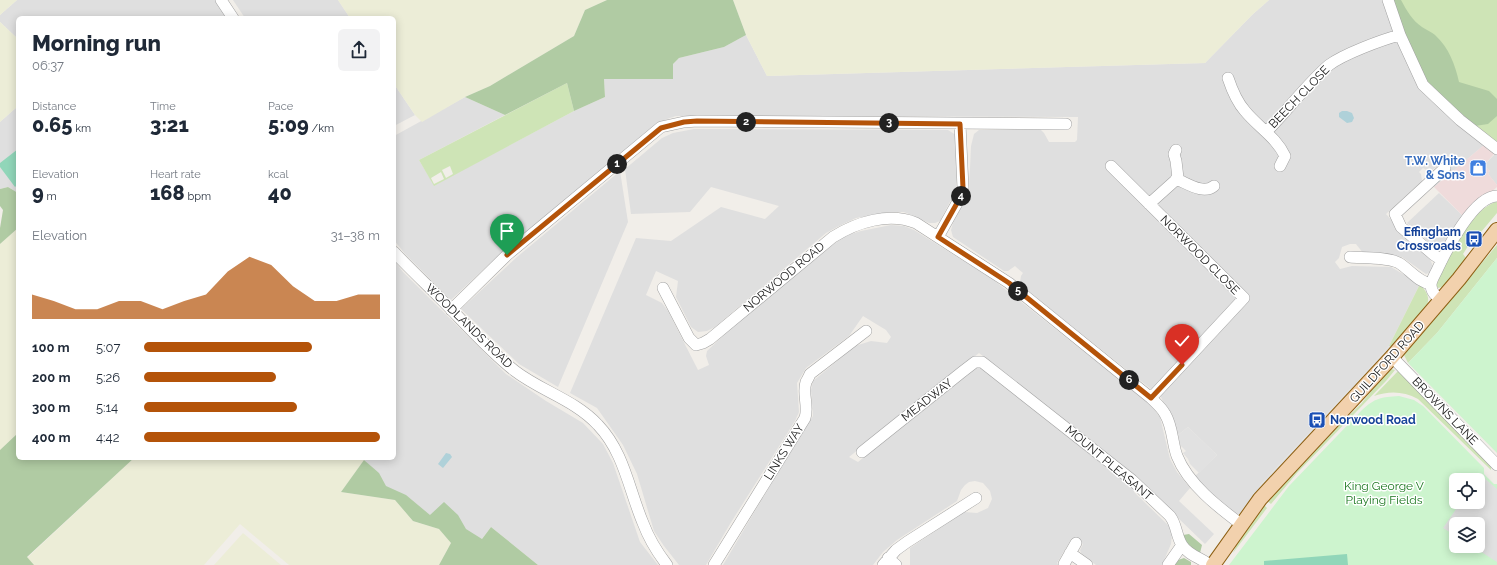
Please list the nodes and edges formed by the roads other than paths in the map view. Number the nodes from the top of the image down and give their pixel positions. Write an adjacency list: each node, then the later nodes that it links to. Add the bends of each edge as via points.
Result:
1 (221, 0): 3 (street)
2 (1388, 0): 4 (street)
3 (232, 16)
4 (1400, 35): 8 (street, BEECH CLOSE, via 1342,57 1330,65); 9 (street, via 1423,85 1460,120)
5 (1228, 78): 8 (street, BEECH CLOSE, via 1238,101)
6 (960, 124): 7 (street); 19 (street, via 963,188); 26 (street, via 697,121 661,128 507,255)
7 (1066, 124)
8 (1266, 132): 12 (street, BEECH CLOSE, via 1285,156)
9 (1497, 149)
10 (1176, 150): 14 (street)
11 (1111, 166): 17 (street, NORWOOD CLOSE)
12 (1280, 166)
13 (1446, 168): 22 (street, via 1395,214 1401,227)
14 (1176, 179): 15 (street, via 1199,189 1211,189); 17 (street)
15 (1214, 186)
16 (1497, 196): 22 (street, via 1492,196 1472,212 1460,226)
17 (1149, 204): 30 (street, NORWOOD CLOSE, via 1244,298)
18 (1497, 230): 25 (main road, GUILDFORD ROAD)
19 (938, 237): 24 (street, NORWOOD ROAD, via 916,223 902,218 876,220 847,228 710,339 696,345 689,338); 30 (street, NORWOOD ROAD, via 1009,283)
20 (396, 254): 26 (street, WOODLANDS ROAD)
21 (1350, 257): 23 (street, via 1398,263 1420,280)
22 (1442, 260): 23 (street)
23 (1431, 284): 25 (street, via 1432,291)
24 (663, 288)
25 (1441, 300): 28 (main road, GUILDFORD ROAD)
26 (451, 310): 40 (street, WOODLANDS ROAD, via 516,371 584,412 598,424 617,450 643,523)
27 (866, 331): 41 (street, LINKS WAY, via 810,374 805,383 805,418)
28 (1392, 357): 32 (street, BROWNS LANE); 34 (main road, GUILDFORD ROAD, via 1277,479)
29 (995, 371): 31 (street, MEADWAY, via 982,362 975,362); 36 (street, MOUNT PLEASANT, via 1160,505 1174,521)
30 (1151, 398): 34 (street, NORWOOD ROAD, via 1166,414 1176,454 1183,469 1195,485)
31 (862, 452)
32 (1497, 465)
33 (976, 498): 38 (street, via 907,542)
34 (1242, 525): 45 (main road, GUILDFORD ROAD)
35 (1076, 543): 37 (street)
36 (1182, 546): 43 (street); 44 (street)
37 (1070, 553): 39 (street); 42 (street)
38 (889, 563)
39 (1064, 564)
40 (667, 565)
41 (714, 565)
42 (1086, 565)
43 (1168, 565)
44 (1210, 565)
45 (1213, 565)

